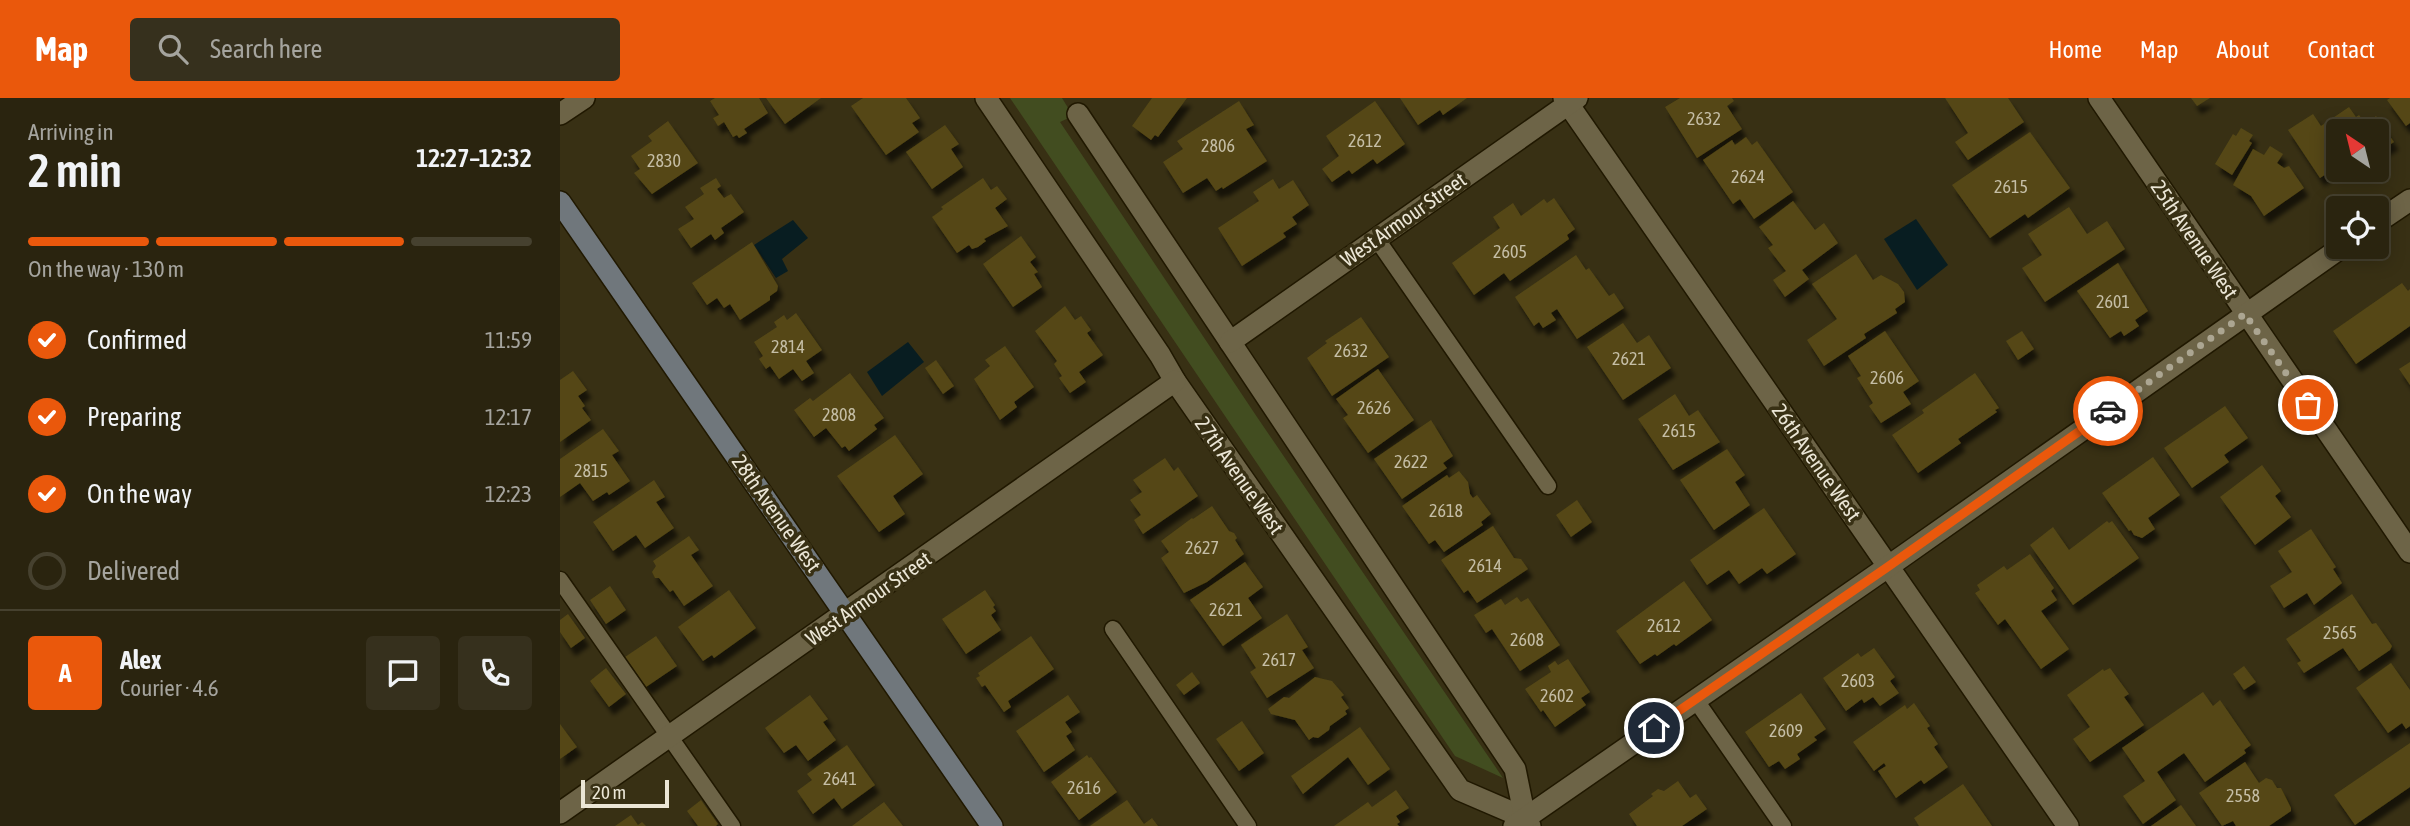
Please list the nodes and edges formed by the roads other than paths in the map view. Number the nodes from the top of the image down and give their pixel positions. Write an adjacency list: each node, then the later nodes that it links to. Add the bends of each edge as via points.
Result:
1 (584, 98): 5 (street)
2 (986, 98): 14 (street, 27th Avenue West)
3 (2099, 98): 12 (street, 25th Avenue West)
4 (1570, 100): 10 (street, West Armour Street); 17 (street, 26th Avenue West)
5 (560, 114)
6 (1078, 114): 13 (street)
7 (2410, 200): 9 (street)
8 (560, 202): 19 (street, 28th Avenue West)
9 (2389, 214)
10 (1376, 238): 13 (street, West Armour Street); 15 (lane)
11 (2326, 258): 12 (street)
12 (2245, 314): 16 (street, 25th Avenue West); 17 (street)
13 (1230, 342): 24 (street, via 1515,769)
14 (1175, 382): 19 (street, West Armour Street); 24 (street, 27th Avenue West, via 1460,790)
15 (1548, 486)
16 (2410, 552)
17 (1889, 566): 21 (street); 29 (street, 26th Avenue West)
18 (560, 580): 22 (lane)
19 (846, 613): 22 (street, West Armour Street); 26 (street, 28th Avenue West)
20 (1112, 629): 27 (lane)
21 (1695, 699): 24 (street); 28 (lane)
22 (669, 737): 23 (street, West Armour Street); 25 (lane)
23 (560, 813)
24 (1523, 823)
25 (732, 826)
26 (992, 826)
27 (1248, 826)
28 (1783, 826)
29 (2068, 826)

